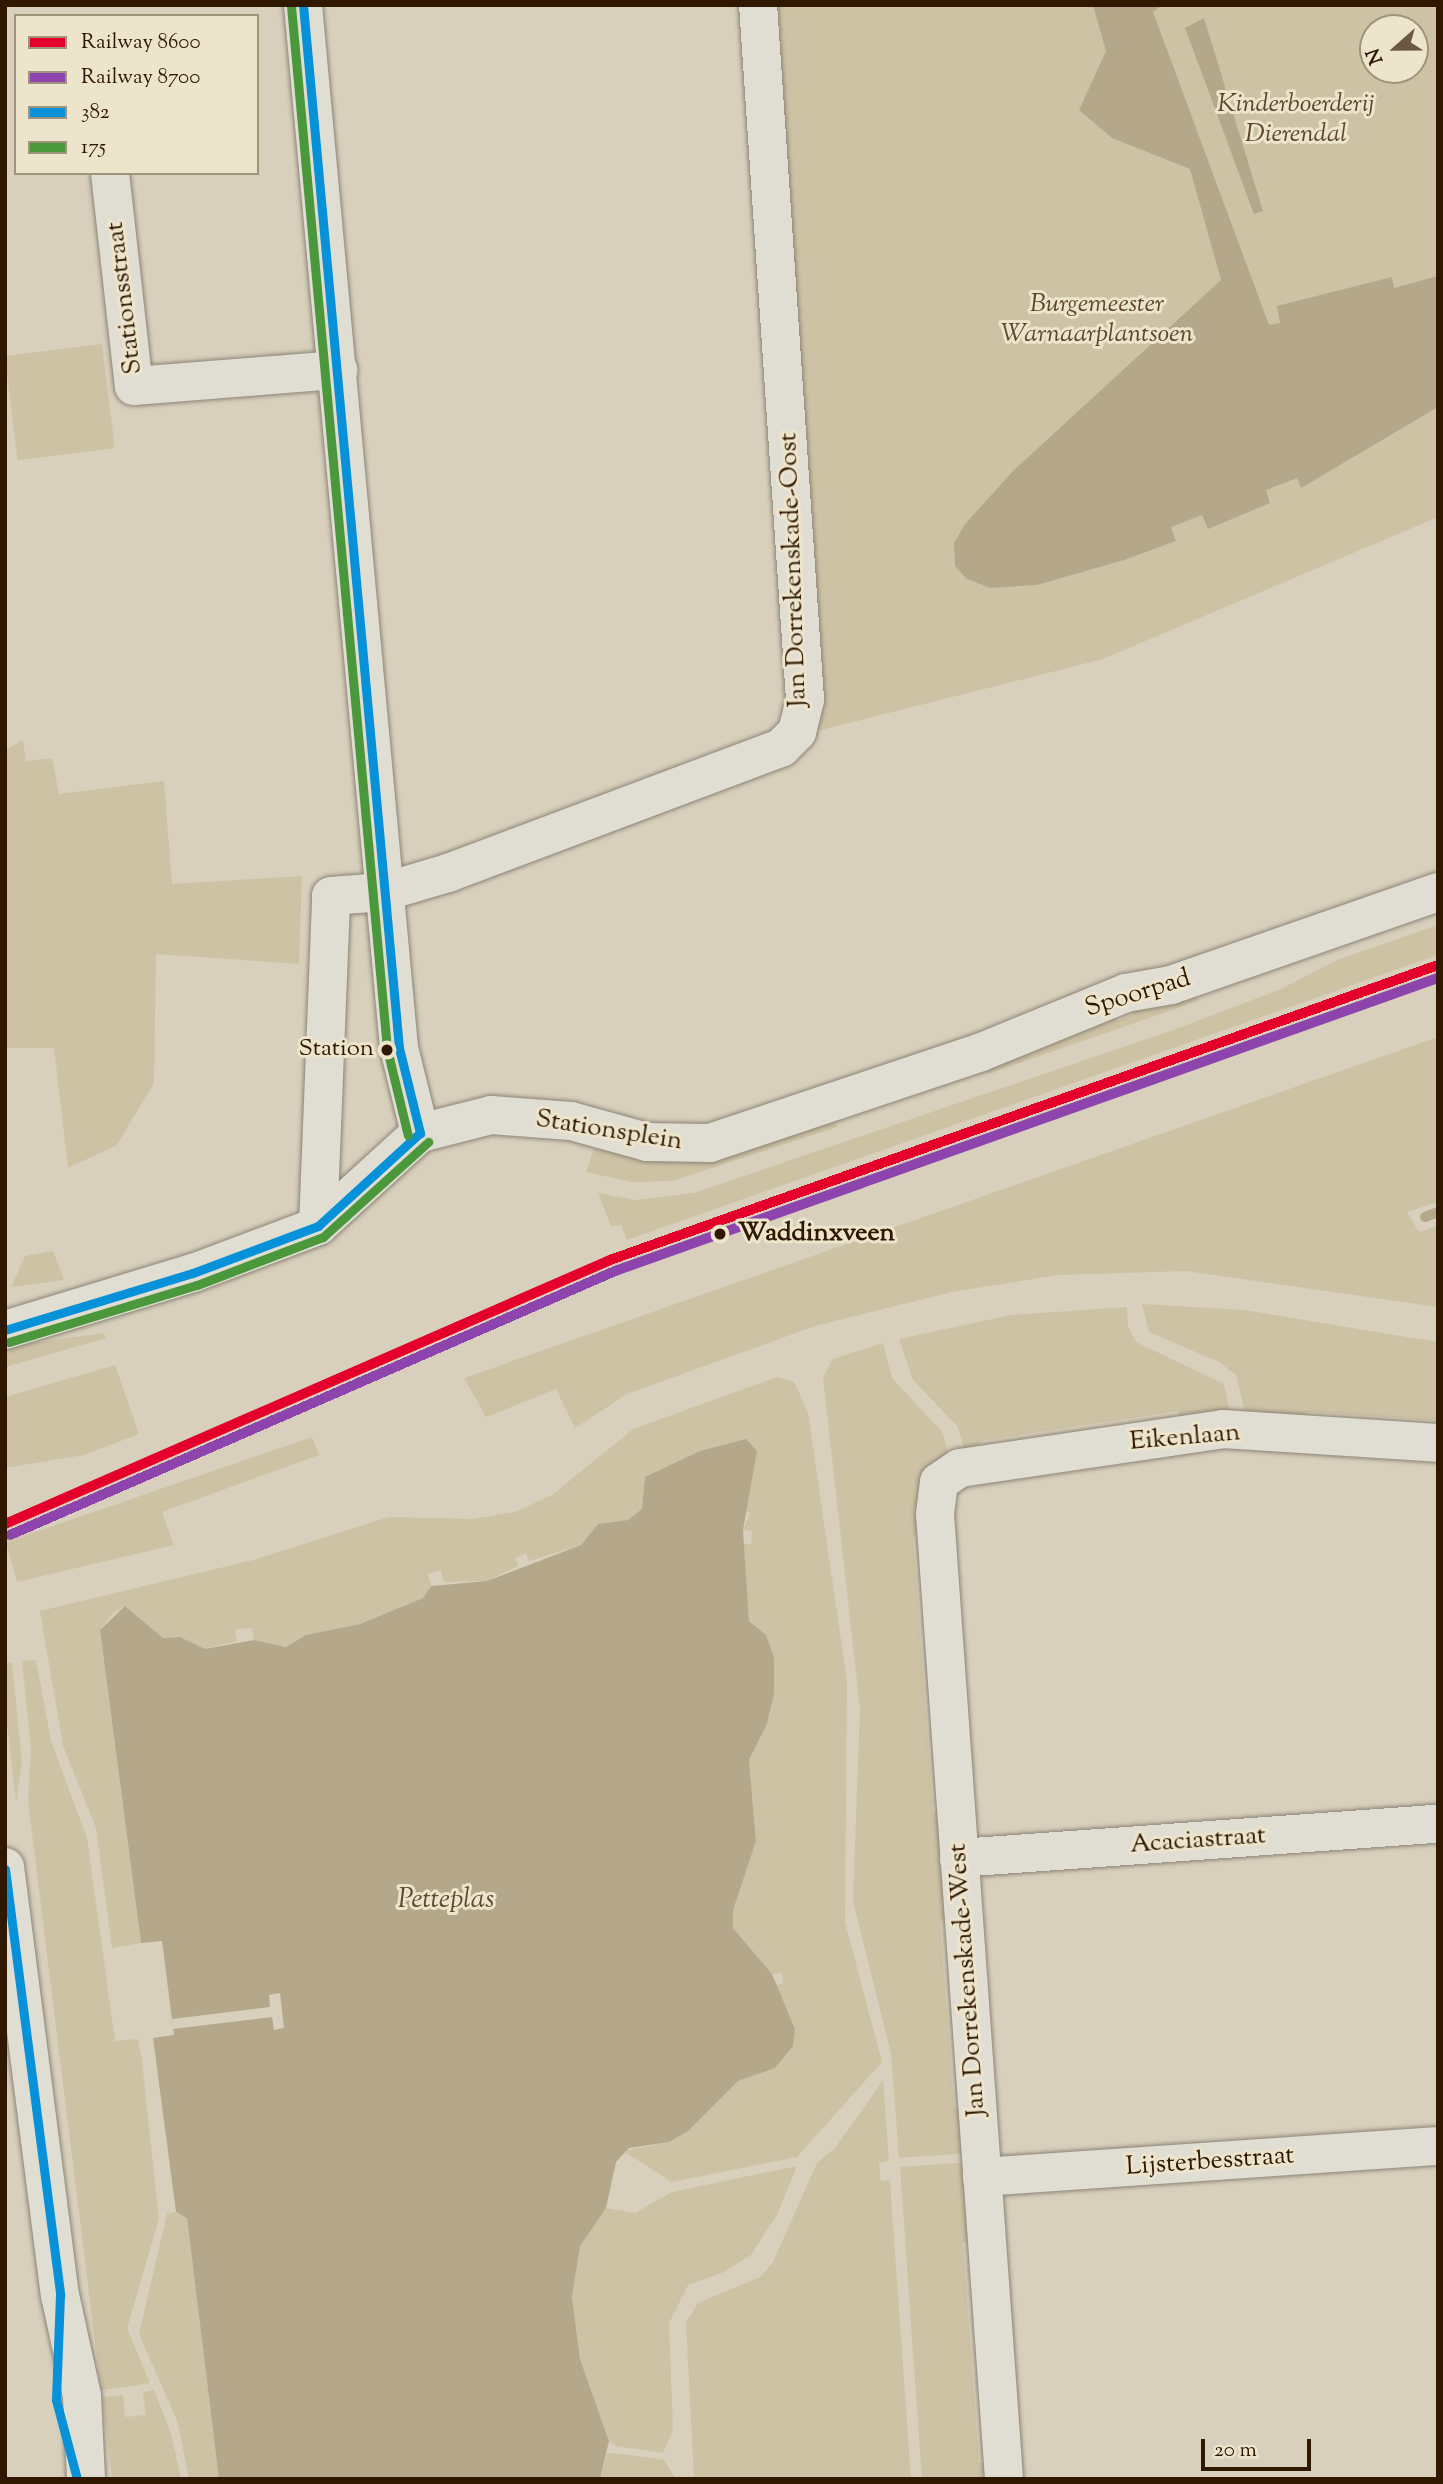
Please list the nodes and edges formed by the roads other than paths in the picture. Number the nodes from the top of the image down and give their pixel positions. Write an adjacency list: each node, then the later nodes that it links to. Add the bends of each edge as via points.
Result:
1 (303, 5): 4 (street)
2 (758, 5): 5 (street, Jan Dorrekenskade-Oost, via 804,686 797,732 781,748 448,873)
3 (110, 175): 4 (street, Stationsstraat, via 134,386)
4 (338, 370): 5 (street)
5 (384, 892): 8 (street, via 399,1048); 9 (street, via 331,896)
6 (1438, 892): 7 (street, Spoorpad, via 1171,985 1083,1008 1062,1022)
7 (841, 1101): 8 (street, Stationsplein, via 736,1136 677,1146 571,1121 491,1115)
8 (420, 1133): 9 (street, Stationsplein)
9 (318, 1226): 10 (street, Stationsplein, via 193,1273)
10 (5, 1329)
11 (1438, 1443): 12 (street, Eikenlaan, via 1223,1429 960,1468)
12 (939, 1482): 14 (street, Jan Dorrekenskade-West, via 936,1514)
13 (1438, 1824): 14 (street, Acaciastraat)
14 (959, 1858): 17 (street, Jan Dorrekenskade-West)
15 (5, 1867): 18 (street)
16 (1438, 2146): 17 (street, Lijsterbesstraat)
17 (982, 2177): 21 (street, Jan Dorrekenskade-West)
18 (60, 2295): 19 (street, via 56,2400); 20 (street, via 82,2396)
19 (77, 2479)
20 (86, 2479)
21 (1004, 2479)

